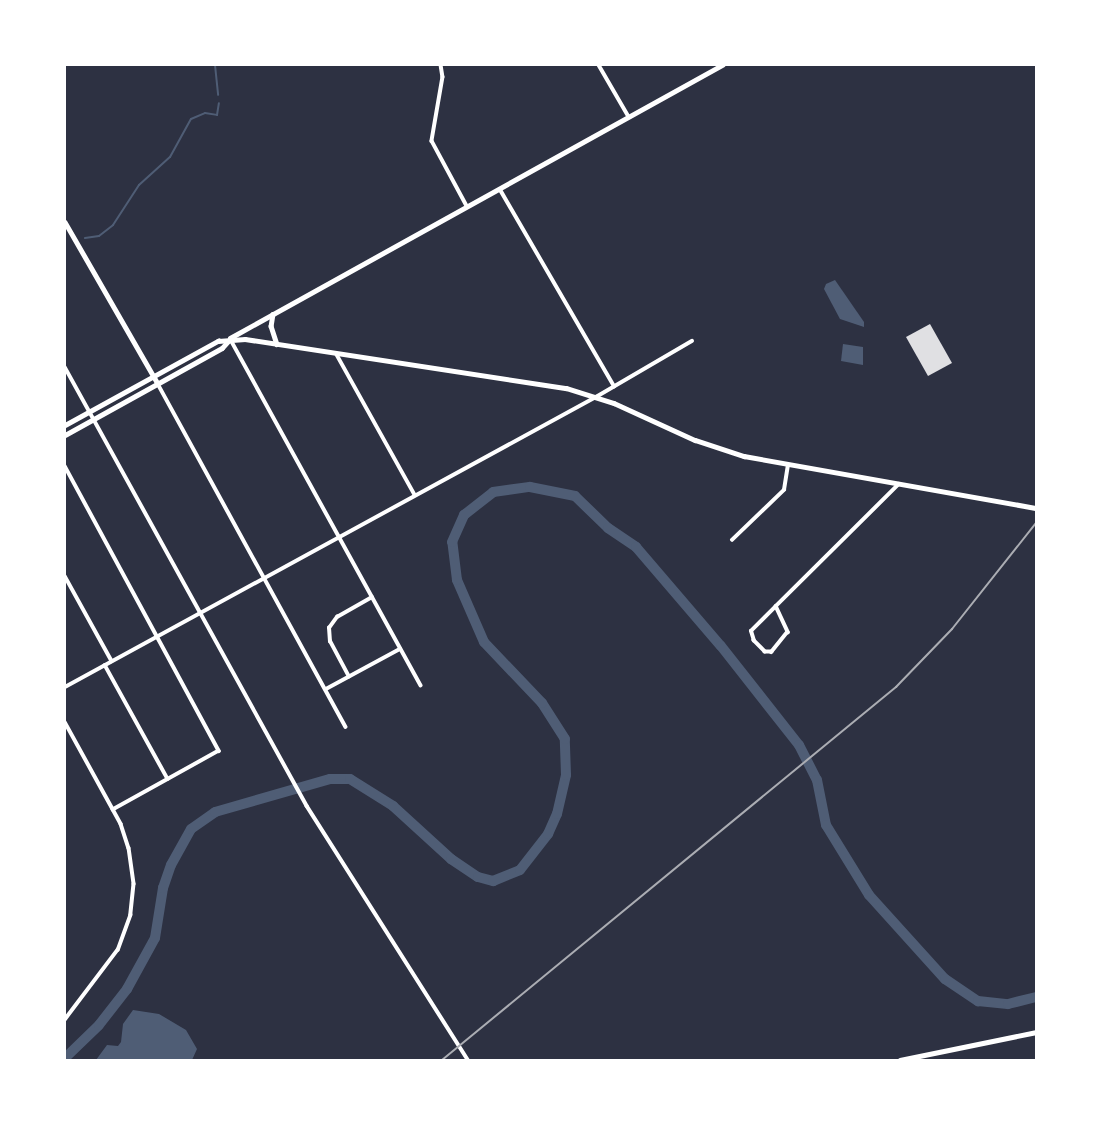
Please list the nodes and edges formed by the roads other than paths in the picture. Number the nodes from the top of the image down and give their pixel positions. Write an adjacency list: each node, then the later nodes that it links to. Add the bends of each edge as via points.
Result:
1 (441, 65): 7 (street, via 432,141)
2 (599, 65): 5 (street)
3 (722, 65): 4 (main road)
4 (711, 67): 5 (main road)
5 (629, 117): 6 (main road)
6 (500, 189): 7 (main road); 17 (street)
7 (468, 207): 9 (main road)
8 (65, 222): 15 (main road)
9 (273, 314): 10 (main road); 12 (main road, via 271,326)
10 (230, 338): 12 (main road); 15 (main road); 16 (main road, via 222,348); 28 (street)
11 (692, 341): 17 (street)
12 (277, 344): 13 (main road)
13 (336, 353): 18 (main road, via 566,388); 26 (street)
14 (65, 367): 19 (street)
15 (153, 376): 16 (main road); 19 (main road)
16 (157, 382): 20 (main road); 31 (street)
17 (614, 386): 18 (street)
18 (596, 397): 23 (main road, via 719,449); 26 (street)
19 (89, 411): 20 (street); 21 (main road)
20 (93, 419): 22 (main road); 34 (street)
21 (65, 425)
22 (65, 435)
23 (788, 465): 25 (main road); 29 (street, via 783,490)
24 (65, 466): 37 (street)
25 (899, 484): 27 (main road); 33 (street)
26 (415, 495): 28 (street)
27 (1036, 508)
28 (340, 536): 31 (street); 32 (street)
29 (732, 540)
30 (65, 576): 39 (street)
31 (264, 578): 34 (street); 44 (street)
32 (372, 597): 38 (street); 41 (street, via 337,617 329,628 330,642)
33 (776, 606): 35 (street); 35 (street, via 788,629 772,652 754,642)
34 (200, 612): 37 (street); 51 (street, via 303,799)
35 (751, 631): 36 (street)
36 (747, 635)
37 (158, 636): 39 (street); 47 (street, via 219,751)
38 (400, 649): 41 (street); 42 (street)
39 (112, 661): 40 (street)
40 (105, 665): 43 (street); 47 (street)
41 (349, 677): 44 (street)
42 (421, 685)
43 (65, 687)
44 (326, 689): 46 (street)
45 (65, 722): 48 (street)
46 (346, 727)
47 (168, 779): 48 (street)
48 (113, 810): 49 (street, via 132,860 132,910 111,960)
49 (65, 1020)
50 (1036, 1032): 52 (main road)
51 (468, 1060)
52 (900, 1060)

